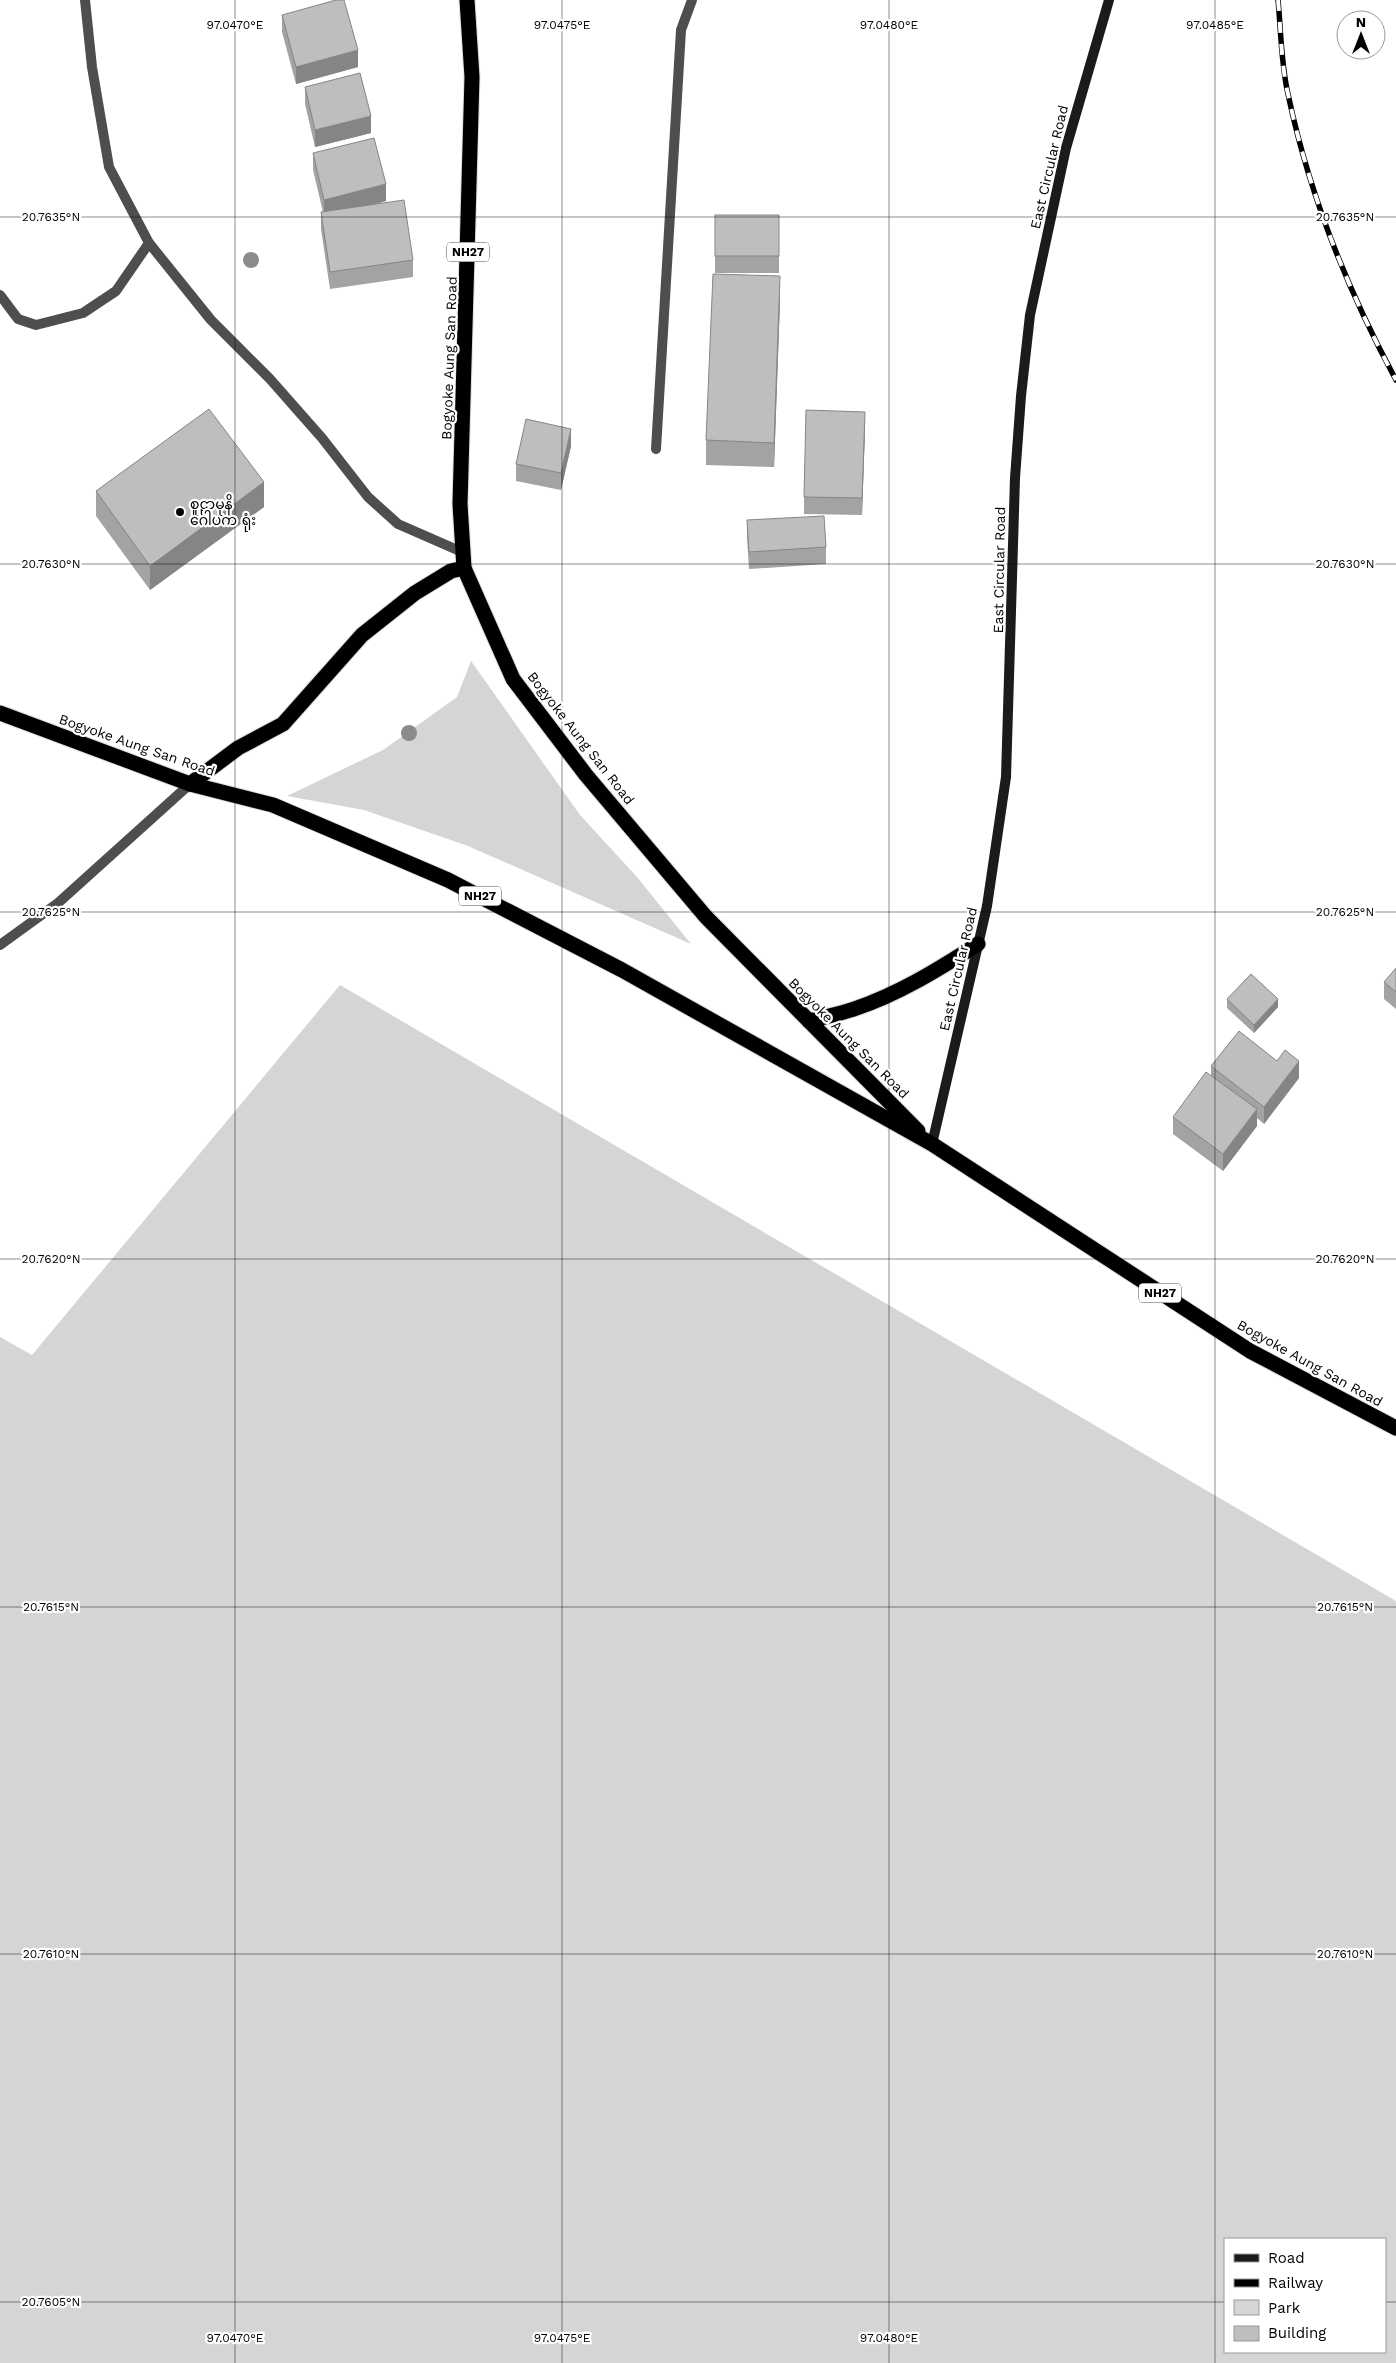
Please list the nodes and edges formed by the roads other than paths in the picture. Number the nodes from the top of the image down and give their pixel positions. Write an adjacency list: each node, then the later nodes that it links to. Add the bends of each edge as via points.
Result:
1 (85, 0): 5 (street, via 92,67 109,166)
2 (467, 0): 8 (highway, Bogyoke Aung San Road / NH27, via 472,77 460,504)
3 (692, 0): 7 (street, via 681,30)
4 (1108, 0): 12 (street, East Circular Road, via 1066,148 1030,315 1015,478 1006,777 987,906)
5 (149, 243): 6 (street, via 116,291 82,313 36,325 18,319); 8 (street, via 211,320 270,379 322,438 368,497 398,524)
6 (0, 295)
7 (656, 449)
8 (462, 552): 9 (highway, Bogyoke Aung San Road / NH27)
9 (464, 568): 11 (highway, via 451,571 415,592 362,635 283,724 238,748); 14 (highway, Bogyoke Aung San Road / NH27, via 513,679 586,775 706,917)
10 (0, 713): 11 (highway, Bogyoke Aung San Road / NH27)
11 (190, 784): 13 (street, via 58,902); 15 (highway, Bogyoke Aung San Road / NH27, via 273,804 448,880 622,970)
12 (978, 944): 14 (highway, via 902,989 855,1009); 15 (street, East Circular Road)
13 (0, 945)
14 (809, 1021): 15 (highway, Bogyoke Aung San Road / NH27)
15 (932, 1144): 16 (highway, Bogyoke Aung San Road / NH27, via 1250,1352)
16 (1396, 1428)

